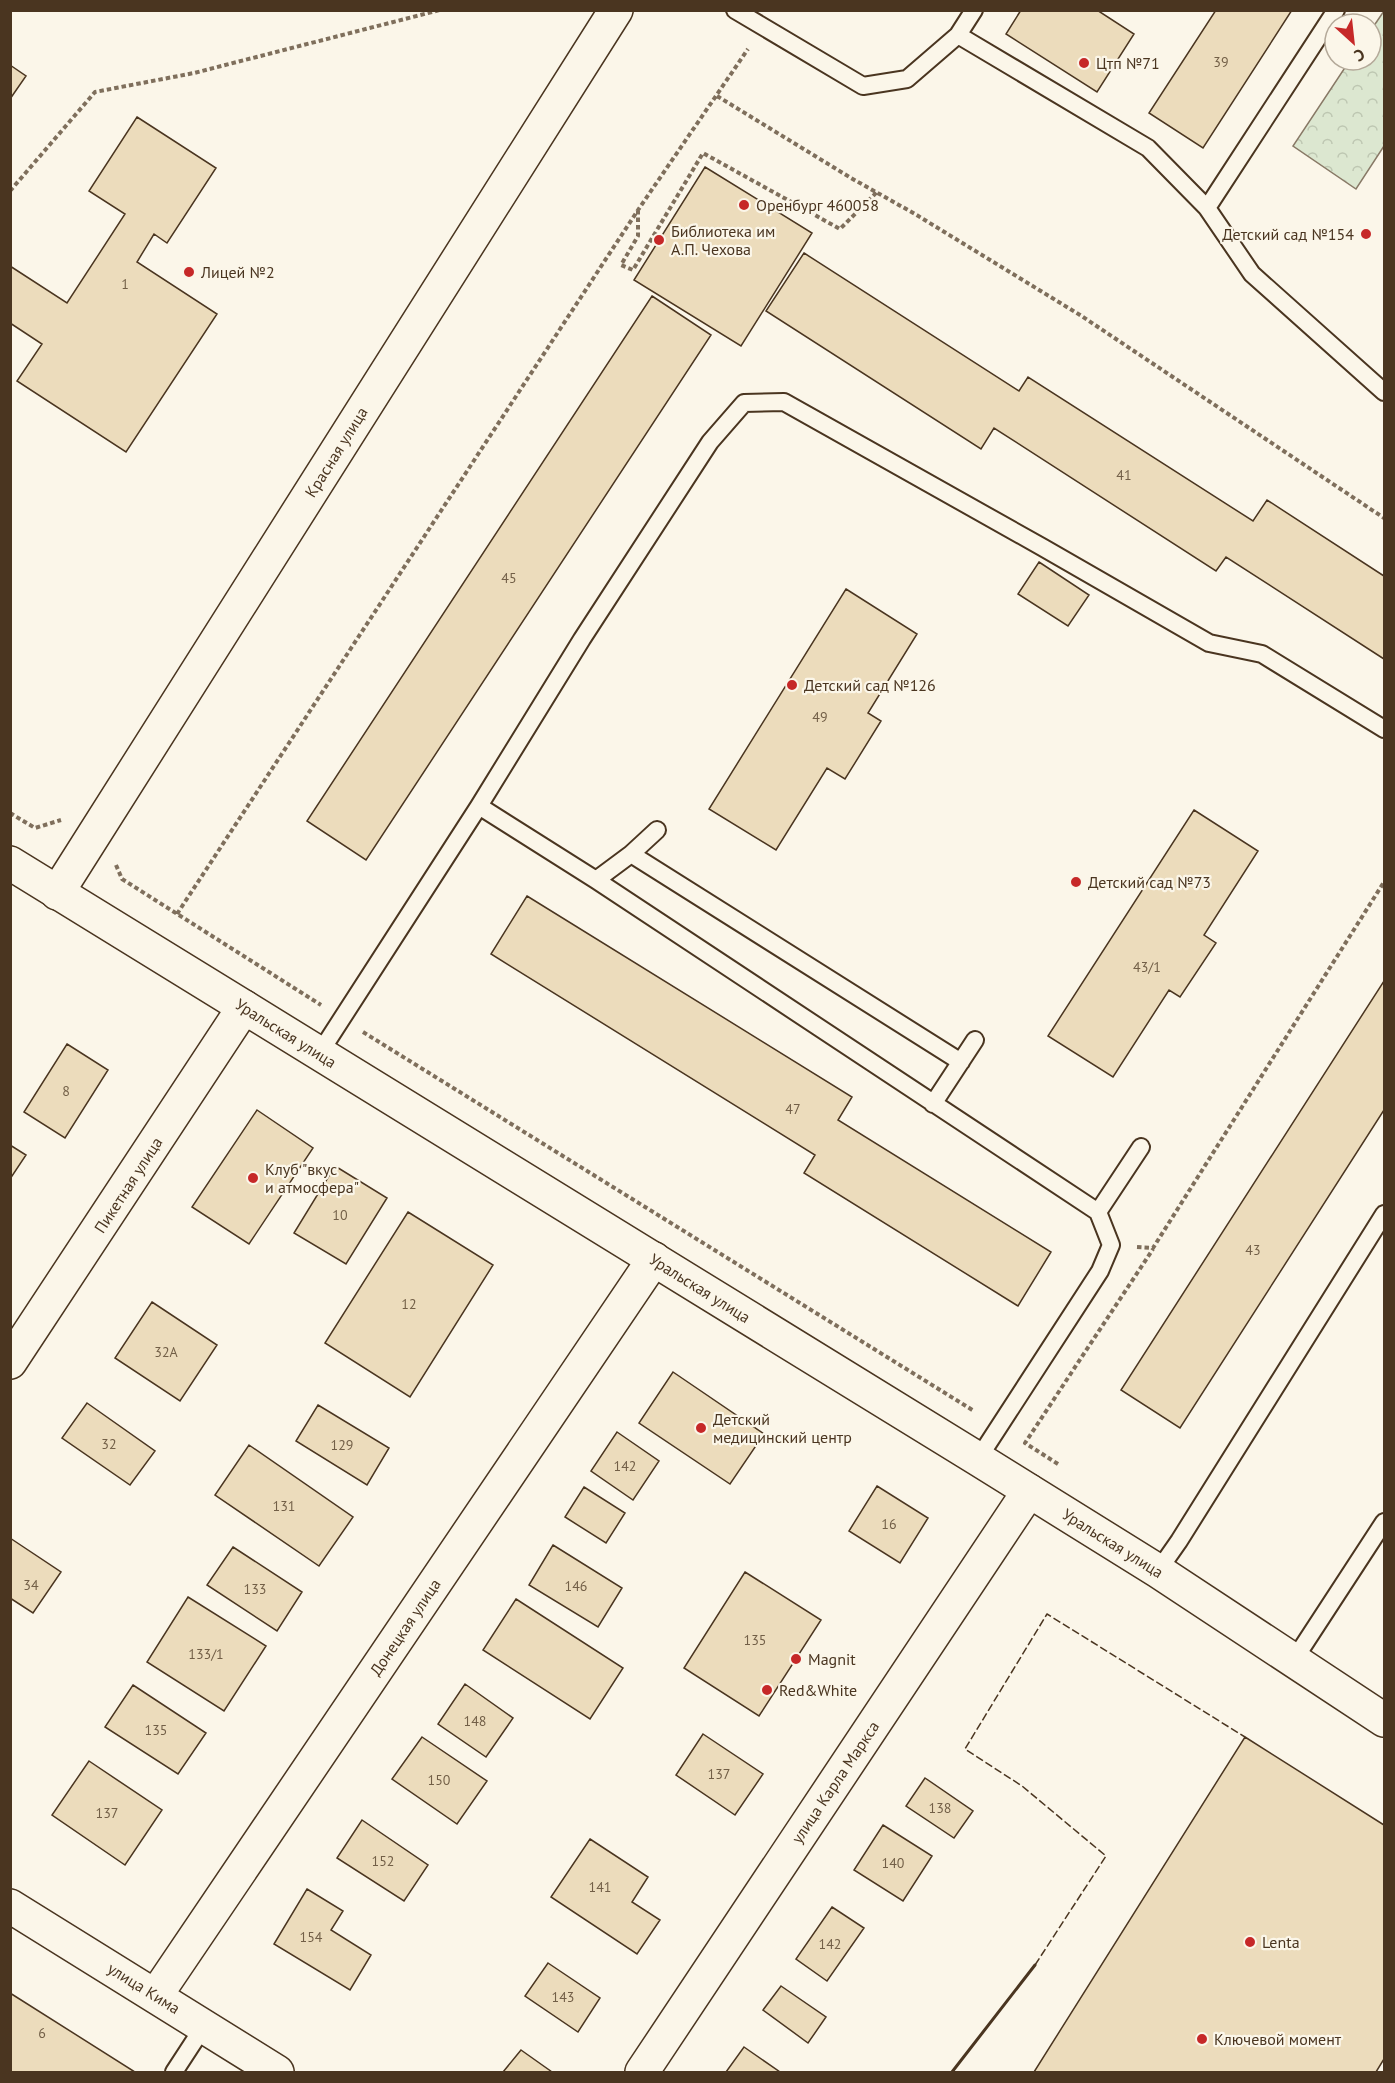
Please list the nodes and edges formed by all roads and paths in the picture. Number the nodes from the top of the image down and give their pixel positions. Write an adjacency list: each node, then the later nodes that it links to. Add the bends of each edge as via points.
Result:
1 (440, 10): 9 (path, via 194,73 95,92)
2 (615, 10): 19 (street, Красная улица)
3 (735, 10): 6 (lane)
4 (974, 10): 7 (lane)
5 (1336, 10): 11 (lane)
6 (762, 28): 7 (lane, via 863,86 907,79); 8 (path)
7 (958, 35): 11 (lane, via 1148,148)
8 (717, 96): 10 (path); 12 (path)
9 (10, 191)
10 (877, 192): 12 (path, via 840,229 703,153 633,270 621,265 638,236); 14 (path, via 1080,315)
11 (1207, 208): 13 (lane, via 1252,274)
12 (638, 210): 25 (path)
13 (1384, 392)
14 (1384, 518)
15 (1384, 729): 16 (lane, via 1262,654 1209,643 784,402 744,404 710,442)
16 (479, 806): 22 (lane); 27 (lane)
17 (10, 813): 19 (path, via 35,828 60,819)
18 (657, 830): 20 (lane)
19 (92, 839): 24 (street, Красная улица); 25 (path, via 110,852 122,879)
20 (631, 854): 22 (lane); 30 (lane)
21 (10, 863): 24 (street, Уральская улица)
22 (596, 880): 31 (lane)
23 (1384, 882): 36 (path)
24 (57, 892): 26 (street, Уральская улица)
25 (177, 914): 27 (path)
26 (244, 1007): 29 (street, Уральская улица); 38 (street, Пикетная улица)
27 (342, 1019): 29 (lane); 39 (path)
28 (975, 1040): 30 (lane)
29 (319, 1053): 37 (street, Уральская улица)
30 (961, 1062): 31 (lane)
31 (933, 1104): 33 (lane)
32 (1141, 1147): 33 (lane)
33 (1098, 1212): 35 (lane)
34 (1384, 1214): 44 (lane)
35 (1111, 1245): 36 (path); 41 (lane, via 1100,1270)
36 (1153, 1248): 40 (path)
37 (654, 1259): 41 (street, Уральская улица); 48 (street, Донецкая улица)
38 (10, 1362)
39 (974, 1411)
40 (1025, 1443)
41 (978, 1459): 42 (street, Уральская улица)
42 (1029, 1491): 44 (street, Уральская улица); 52 (street, улица Карла Маркса)
43 (1384, 1522): 45 (lane)
44 (1158, 1571): 45 (street, Уральская улица)
45 (1294, 1660): 46 (street, Уральская улица)
46 (1384, 1720)
47 (10, 1906): 48 (street, улица Кима)
48 (156, 1995): 49 (street, улица Кима)
49 (204, 2026): 50 (lane); 51 (street, улица Кима)
50 (174, 2073)
51 (277, 2073)
52 (642, 2073)

